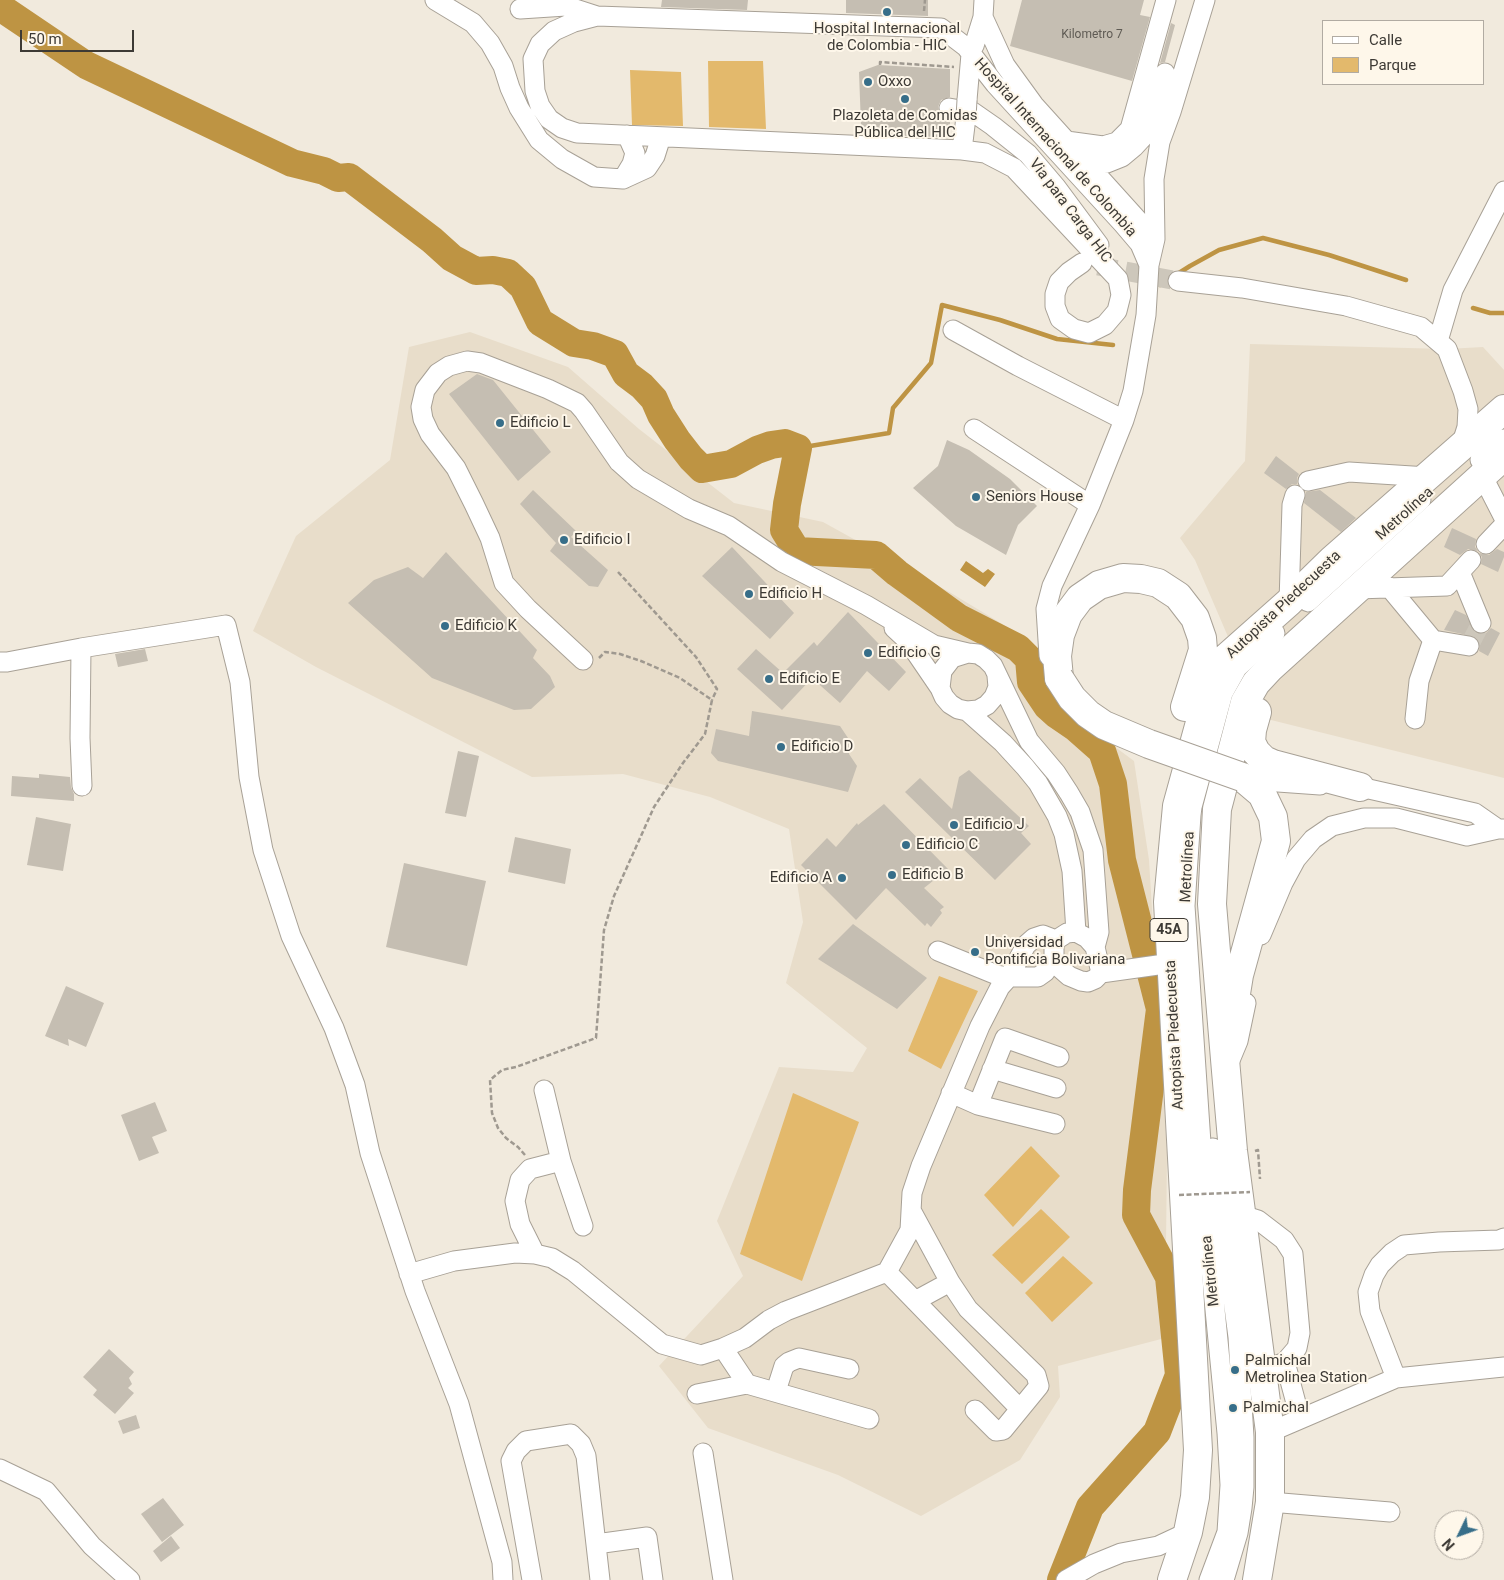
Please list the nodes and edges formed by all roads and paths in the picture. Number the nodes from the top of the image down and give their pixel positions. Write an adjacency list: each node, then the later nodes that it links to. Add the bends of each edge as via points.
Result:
1 (435, 0): 16 (street, via 473,23 490,43 520,108 539,140 562,159 594,177)
2 (1166, 0): 13 (street, via 1130,129 1117,142 1103,146)
3 (1205, 0): 18 (street, via 1160,142 1154,179)
4 (520, 9): 6 (street, Hospital Internacional de Colombia, via 566,6)
5 (984, 9): 10 (street); 13 (street, via 1005,64 1034,105)
6 (597, 16): 10 (street, Hospital Internacional de Colombia, via 941,28 966,47); 11 (street, Hospital Internacional de Colombia, via 554,31 540,44 533,59 535,91 549,119 562,128 577,133)
7 (880, 65): 10 (path, via 880,62 906,62)
8 (1165, 73): 15 (street, via 1145,135 1134,147 1107,163 1094,164)
9 (990, 78): 10 (street, Hospital Internacional de Colombia); 10 (street, via 975,80); 13 (street, Hospital Internacional de Colombia)
10 (966, 89): 14 (street); 21 (street, Via para Carga HIC, via 993,126 1028,154 1051,180 1107,257)
11 (627, 135): 12 (street, Hospital Internacional de Colombia); 16 (street, via 635,153)
12 (661, 137): 14 (street, Hospital Internacional de Colombia); 16 (street, via 647,168)
13 (1051, 140): 15 (street, Hospital Internacional de Colombia)
14 (962, 150): 21 (street, Hospital Internacional de Colombia, via 986,153 1014,168)
15 (1071, 157): 18 (street); 20 (street, Hospital Internacional de Colombia, via 1140,244)
16 (623, 180)
17 (1504, 191): 23 (street)
18 (1156, 239): 20 (street)
19 (1082, 263): 21 (street, via 1059,282 1055,294 1060,319 1074,329 1088,333 1105,326 1117,311 1121,295)
20 (1150, 265): 28 (street, via 1146,315 1133,391)
21 (1118, 279)
22 (1178, 281): 24 (street, via 1346,306)
23 (1453, 290): 24 (street); 26 (street)
24 (1421, 327): 26 (street)
25 (953, 330): 28 (street)
26 (1438, 341): 32 (street, via 1447,349 1468,409 1467,427)
27 (1504, 409): 32 (highway, Autopista Piedecuesta / 45A)
28 (1124, 420): 38 (street)
29 (1504, 426): 119 (street, Metrolínea, via 1237,668 1223,693 1192,807 1185,906 1206,1217 1230,1485 1226,1532)
30 (974, 428): 38 (street)
31 (1504, 439): 120 (street, Metrolínea, via 1247,672 1232,696 1202,809 1196,916 1213,1151 1238,1337 1244,1437 1242,1508)
32 (1460, 449): 35 (highway, Autopista Piedecuesta / 45A)
33 (1504, 456): 34 (highway)
34 (1482, 476): 39 (street); 44 (highway)
35 (1428, 477): 36 (street, via 1349,472); 45 (highway, Autopista Piedecuesta / 45A)
36 (1308, 480)
37 (1295, 495): 45 (street)
38 (1090, 505): 56 (street, via 1052,586 1046,609 1049,656)
39 (1504, 518)
40 (1504, 525): 41 (street)
41 (1486, 544)
42 (618, 572): 58 (path, via 696,658 718,689)
43 (1389, 587): 44 (street); 47 (street, via 1447,586 1465,566); 48 (street)
44 (1357, 589): 54 (highway)
45 (1289, 602): 64 (highway, Autopista Piedecuesta / 45A, via 1226,657 1210,686)
46 (875, 610): 51 (street, via 934,645); 52 (street, via 782,562 741,533 689,509 638,479 619,462 577,403 481,362 468,361 449,366 438,373 425,390 421,407 423,419 430,434 456,468 490,538 504,583); 57 (street, via 908,641)
47 (1481, 623)
48 (1433, 640): 49 (street); 60 (street, via 1419,681)
49 (1469, 646)
50 (81, 648): 53 (street); 62 (street); 90 (street, via 226,625 240,682 249,777 264,850 291,936 334,1028 355,1085 370,1153)
51 (968, 653): 55 (street, via 986,659); 57 (street, via 952,658 946,664)
52 (580, 657): 58 (path, via 587,655 597,659 605,652 634,658 680,678)
53 (0, 662)
54 (1269, 669): 63 (highway, via 1252,730 1251,742 1256,752 1273,764); 75 (highway, via 1245,702 1217,809 1212,904)
55 (997, 676): 59 (street, via 998,686 991,701 978,710); 67 (street, via 1029,741 1056,773 1080,812 1093,850 1099,932)
56 (1059, 678): 61 (highway, bridge, via 1072,698 1104,725); 64 (highway, via 1057,656 1060,635 1068,614 1080,598 1099,585 1122,578 1141,578 1158,583 1178,596 1195,618 1203,650 1177,735)
57 (940, 688): 59 (street, via 950,704)
58 (712, 700): 82 (path, via 705,734 654,807 614,896 604,930 596,1038 502,1070 490,1080 492,1113 498,1128)
59 (967, 711): 66 (street, via 1025,767 1056,816 1064,834 1072,871)
60 (1415, 719)
61 (1242, 777): 63 (street); 75 (highway, via 1262,794 1272,817 1276,842 1239,975)
62 (82, 786)
63 (1360, 787): 65 (street, via 1475,813)
64 (1177, 806): 70 (highway, Autopista Piedecuesta / 45A)
65 (1501, 829): 75 (street, via 1467,836 1396,818 1364,818 1332,826 1313,840 1287,875 1260,939 1238,1041)
66 (1076, 932): 67 (street); 68 (street, via 1068,933)
67 (1095, 947): 71 (street)
68 (1055, 949): 71 (street, via 1061,969 1069,976 1088,982); 72 (street, via 1045,972 1038,977); 72 (street, via 1043,935 1034,938 1026,945)
69 (938, 951): 72 (street)
70 (1163, 964): 71 (street); 111 (highway, Autopista Piedecuesta / 45A, via 1198,1450 1196,1497 1188,1532)
71 (1101, 973)
72 (1009, 977): 78 (street, via 1000,987 980,1026)
73 (1059, 1057): 74 (street, via 1005,1038)
74 (992, 1069): 76 (street); 79 (street)
75 (1226, 1071): 84 (highway, via 1233,1151)
76 (1056, 1088)
77 (544, 1090): 81 (street)
78 (951, 1093): 79 (street); 85 (street, via 921,1166 912,1193)
79 (978, 1105): 80 (street)
80 (1055, 1124)
81 (561, 1161): 82 (street); 86 (street)
82 (536, 1167): 88 (street, via 520,1180 515,1201 520,1224)
83 (1179, 1195): 84 (path, bridge)
84 (1246, 1204): 94 (highway); 94 (street, via 1258,1220 1284,1240 1293,1254 1300,1333 1297,1348)
85 (911, 1210): 89 (street, via 910,1230); 91 (street)
86 (583, 1226)
87 (1504, 1238): 97 (street, via 1404,1245 1380,1265 1368,1292 1370,1311)
88 (535, 1254): 90 (street, via 454,1260); 93 (street, via 552,1258 573,1271 662,1344 701,1355)
89 (888, 1272): 92 (street); 93 (street, via 786,1311 745,1338)
90 (409, 1274): 114 (street, via 459,1404 502,1562)
91 (950, 1282): 92 (street); 101 (street, via 968,1309 1036,1375 1038,1386)
92 (915, 1300): 101 (street)
93 (723, 1348): 98 (street)
94 (1274, 1367): 103 (street); 105 (highway)
95 (1504, 1367): 97 (street)
96 (849, 1369): 99 (street, via 799,1358 784,1366)
97 (1396, 1378): 103 (street)
98 (747, 1384): 99 (street); 100 (street)
99 (776, 1391): 104 (street)
100 (697, 1394)
101 (1020, 1409): 102 (street, via 1003,1430 996,1430)
102 (976, 1410)
103 (1300, 1418): 105 (street)
104 (869, 1419)
105 (1270, 1432): 108 (highway)
106 (703, 1453): 118 (street)
107 (0, 1469): 113 (street, via 46,1491 92,1546)
108 (1270, 1502): 109 (street); 121 (highway)
109 (1390, 1512)
110 (596, 1544): 115 (street, via 586,1456 581,1444 571,1434 526,1441 511,1462); 116 (street); 117 (street, via 647,1537)
111 (1170, 1562): 112 (street, via 1121,1553)
112 (1069, 1578)
113 (130, 1580)
114 (503, 1580)
115 (532, 1580)
116 (600, 1580)
117 (653, 1580)
118 (723, 1580)
119 (1209, 1580)
120 (1224, 1580)
121 (1257, 1580)

